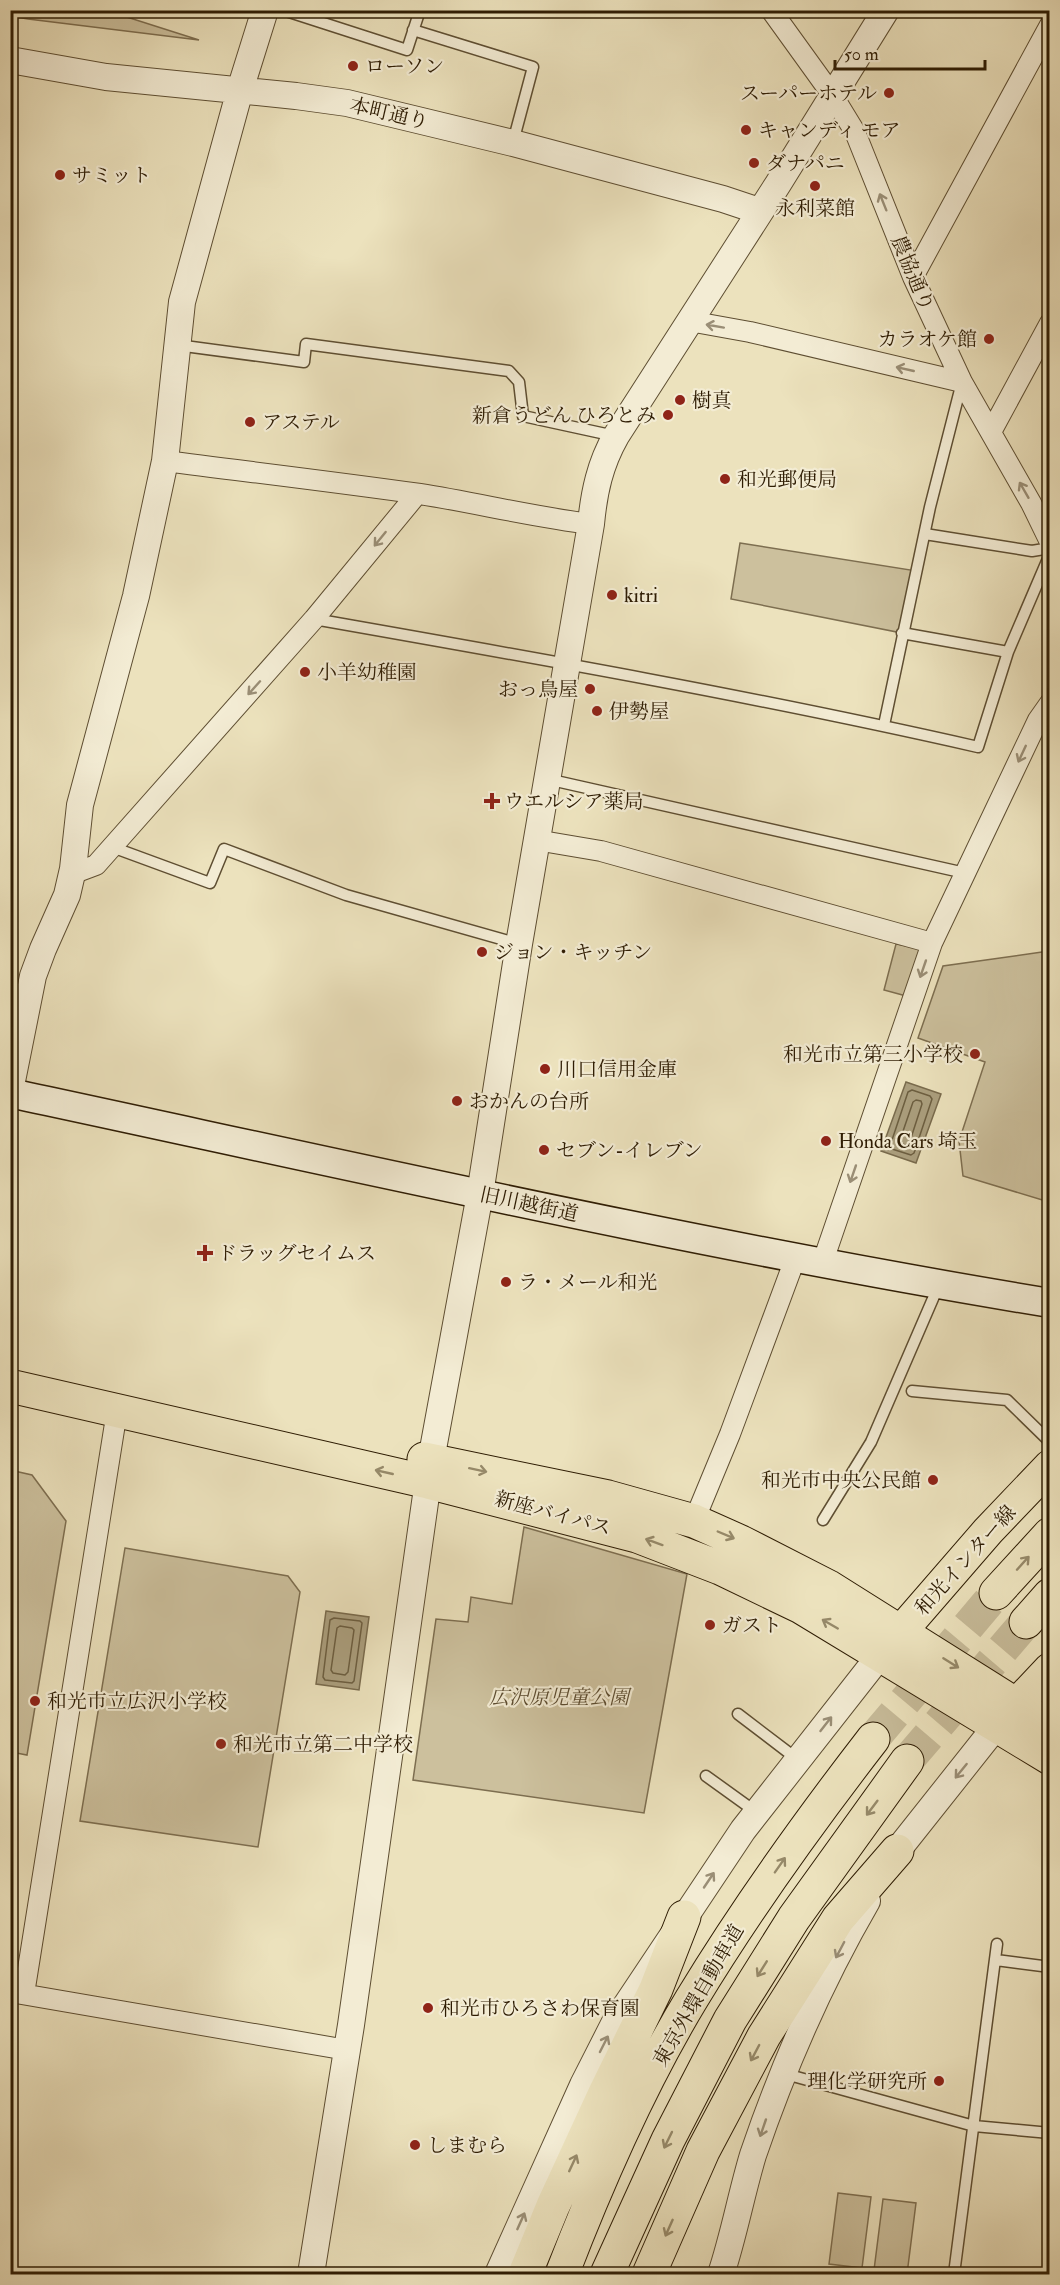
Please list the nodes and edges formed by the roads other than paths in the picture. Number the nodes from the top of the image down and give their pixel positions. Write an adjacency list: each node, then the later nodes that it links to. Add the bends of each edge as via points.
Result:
1 (264, 10): 9 (street)
2 (284, 10): 7 (lane, via 406,50)
3 (420, 10): 7 (lane)
4 (771, 10): 10 (street, 農協通り)
5 (886, 10): 10 (street)
6 (1050, 25): 13 (street)
7 (413, 30): 11 (lane, via 533,67)
8 (10, 60): 9 (street, 本町通り, via 106,77)
9 (240, 90): 11 (street, 本町通り, via 347,103); 16 (street, via 182,302)
10 (833, 96): 12 (street); 13 (street, 農協通り, one-way to 10, via 855,132)
11 (513, 143): 12 (street, 本町通り)
12 (759, 211): 14 (street)
13 (913, 277): 17 (street, 農協通り)
14 (689, 321): 17 (street, one-way to 14); 19 (street)
15 (1050, 323): 18 (street)
16 (177, 345): 19 (lane, via 304,362 306,344 509,371 519,382 523,416); 20 (street)
17 (962, 382): 18 (street, 農協通り); 23 (lane)
18 (991, 432): 24 (street, 農協通り, one-way to 18)
19 (616, 436): 22 (street, via 601,467)
20 (165, 461): 21 (street); 37 (street, via 136,596 80,805)
21 (417, 494): 22 (street); 27 (street, one-way to 27)
22 (591, 524): 30 (street)
23 (925, 534): 25 (lane, via 1032,551); 28 (lane)
24 (1050, 542)
25 (1050, 548)
26 (1050, 554): 29 (lane)
27 (314, 619): 30 (lane); 35 (street, one-way to 35)
28 (902, 633): 29 (lane); 32 (lane)
29 (1008, 652): 32 (lane, via 978,747)
30 (566, 663): 32 (lane); 33 (street)
31 (1050, 703): 36 (street, one-way to 36, via 1038,720)
32 (884, 725)
33 (547, 779): 34 (street); 36 (lane)
34 (536, 840): 38 (street, via 601,851); 39 (street)
35 (112, 847): 37 (street, via 96,865); 39 (lane, via 210,883 224,849 346,895)
36 (965, 873): 38 (street)
37 (72, 874): 40 (street, via 33,976)
38 (932, 943): 42 (street, one-way to 42)
39 (519, 944): 41 (street)
40 (10, 1092): 41 (main road, 旧川越街道)
41 (480, 1194): 42 (main road, 旧川越街道); 51 (street)
42 (809, 1261): 43 (main road, 旧川越街道); 53 (street)
43 (939, 1285): 44 (main road, 旧川越街道); 52 (lane, via 872,1442)
44 (1050, 1303)
45 (10, 1366): 51 (highway, 新座バイパス)
46 (10, 1386): 48 (highway, 新座バイパス)
47 (912, 1391): 49 (lane, via 1007,1400)
48 (117, 1411): 51 (highway, 新座バイパス, one-way to 48); 74 (street)
49 (1050, 1442)
50 (1050, 1466): 58 (main road, 和光インター線)
51 (430, 1471): 53 (highway, 新座バイパス, one-way to 53, via 608,1497); 58 (highway, 新座バイパス, one-way to 51, via 801,1607 683,1552); 75 (street)
52 (824, 1520)
53 (694, 1521): 58 (highway, 新座バイパス, one-way to 58, via 829,1587)
54 (1050, 1534): 55 (highway, one-way to 54)
55 (996, 1593)
56 (1050, 1595): 57 (highway)
57 (1026, 1622)
58 (891, 1642): 61 (highway, 新座バイパス); 65 (street, one-way to 58)
59 (1050, 1669): 61 (main road)
60 (738, 1714): 65 (lane)
61 (1007, 1715): 62 (highway, 新座バイパス); 64 (highway, 新座バイパス); 69 (street, one-way to 69)
62 (1050, 1726)
63 (873, 1739): 82 (highway, 東京外環自動車道, one-way to 63, via 629,2117 690,2001 749,1909)
64 (1050, 1758)
65 (798, 1760): 68 (street)
66 (907, 1761): 83 (highway, 東京外環自動車道, one-way to 83, via 794,1918 730,2020 668,2140)
67 (706, 1776): 68 (lane)
68 (757, 1813): 70 (street, one-way to 68)
69 (897, 1851): 76 (street, one-way to 76, via 826,1977); 84 (highway, one-way to 84, via 838,1919 764,2036 703,2151)
70 (684, 1917): 80 (street, one-way to 70, via 615,2022); 81 (highway, one-way to 70, via 591,2122 656,1989)
71 (997, 1944): 72 (lane)
72 (996, 1960): 73 (lane); 77 (lane)
73 (1050, 1967)
74 (17, 1993): 75 (street)
75 (347, 2050): 79 (street)
76 (782, 2073): 77 (lane); 85 (street, one-way to 85)
77 (974, 2126): 78 (lane); 86 (lane)
78 (1050, 2133)
79 (310, 2274)
80 (498, 2274)
81 (525, 2274)
82 (562, 2274)
83 (607, 2274)
84 (649, 2274)
85 (720, 2274)
86 (954, 2274)

